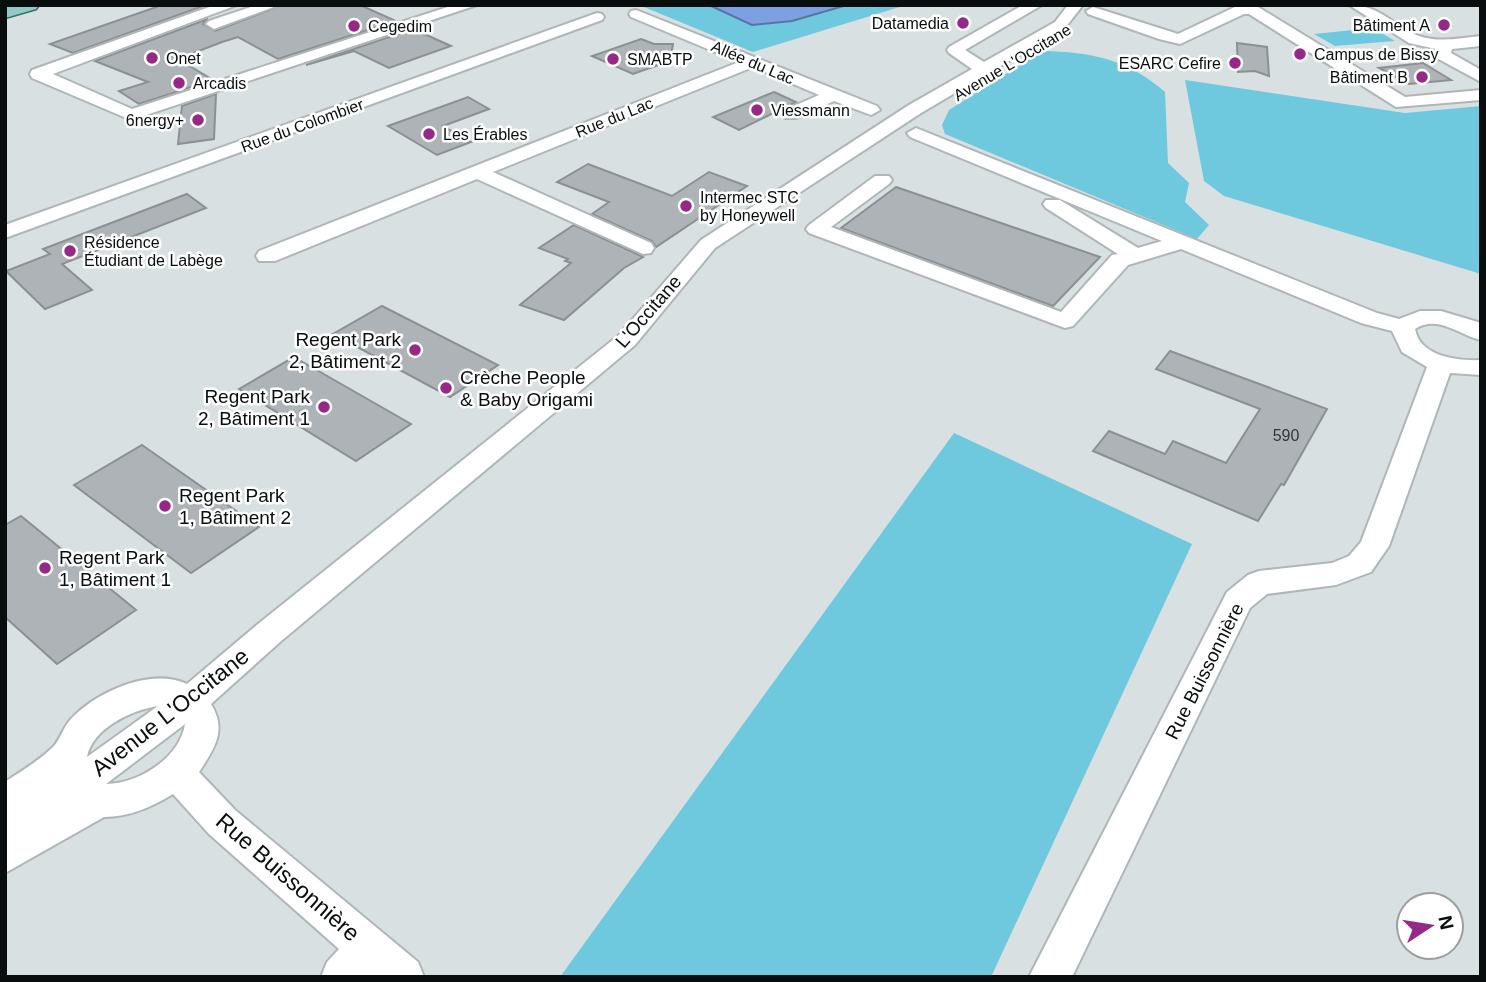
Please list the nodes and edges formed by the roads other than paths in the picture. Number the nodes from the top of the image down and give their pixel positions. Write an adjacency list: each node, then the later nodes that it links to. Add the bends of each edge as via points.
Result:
1 (30, 5): 12 (main road)
2 (230, 5): 22 (street, via 38,74)
3 (272, 5): 22 (street)
4 (470, 5): 22 (street, via 131,115)
5 (1035, 5): 19 (street, via 955,50)
6 (1060, 5): 16 (street, Avenue L'Occitane, via 1048,26)
7 (1356, 5): 17 (street, via 1415,40)
8 (1075, 6): 10 (street); 14 (street, Avenue L'Occitane, via 1060,25)
9 (1251, 7): 10 (street, via 1180,38 1164,36); 25 (street, via 1402,103)
10 (1100, 8): 28 (street, Avenue L'Occitane)
11 (634, 9): 13 (street, Allée du Lac); 18 (street, Allée du Lac)
12 (5, 13)
13 (606, 15): 35 (street, Rue du Colombier, via 488,53)
14 (1041, 37): 16 (street, Avenue L'Occitane); 23 (street, Avenue L'Occitane)
15 (1481, 41): 17 (street)
16 (1024, 43): 19 (street)
17 (1443, 45): 21 (street, via 1445,51 1439,53)
18 (752, 62): 24 (street, Allée du Lac); 31 (street, Rue du Lac)
19 (980, 67): 20 (street)
20 (952, 77): 23 (street, Avenue L'Occitane); 26 (street, Avenue L'Occitane)
21 (1481, 77)
22 (55, 82)
23 (940, 94): 28 (street, Avenue L'Occitane)
24 (833, 95): 27 (street); 29 (street, Allée du Lac)
25 (1481, 95)
26 (894, 106): 28 (street, L'Occitane); 29 (street, L'Occitane)
27 (791, 114)
28 (920, 120): 29 (street, via 898,135); 33 (street)
29 (875, 121): 44 (street, L'Occitane, via 708,244 627,340)
30 (556, 123): 31 (street)
31 (574, 133): 32 (street, Rue du Lac)
32 (477, 172): 37 (street); 39 (street, Rue du Lac)
33 (1012, 173): 36 (street); 38 (street)
34 (882, 180): 38 (street, via 816,229 1065,321 1120,260)
35 (5, 232)
36 (1180, 242): 38 (street); 40 (street, via 1369,318)
37 (643, 248)
38 (1133, 254)
39 (267, 256)
40 (1403, 327): 41 (street, via 1420,317 1441,318); 42 (street, via 1402,335 1411,347)
41 (1481, 333)
42 (1441, 363): 43 (street); 53 (street, Rue Buissonnière, via 1374,546 1360,564 1336,573 1259,583 1238,600)
43 (1481, 367)
44 (329, 585): 45 (street, Avenue L'Occitane)
45 (191, 701): 46 (street, via 202,719 201,736 195,752); 47 (street, Avenue L'Occitane)
46 (177, 773): 47 (street, via 133,797); 51 (street, Rue Buissonnière)
47 (78, 783): 48 (street, Avenue L'Occitane); 49 (street, Avenue L'Occitane); 50 (street, Avenue L'Occitane)
48 (5, 804)
49 (5, 830)
50 (5, 855)
51 (355, 962): 52 (street, Rue Buissonnière)
52 (402, 977)
53 (1050, 977)

